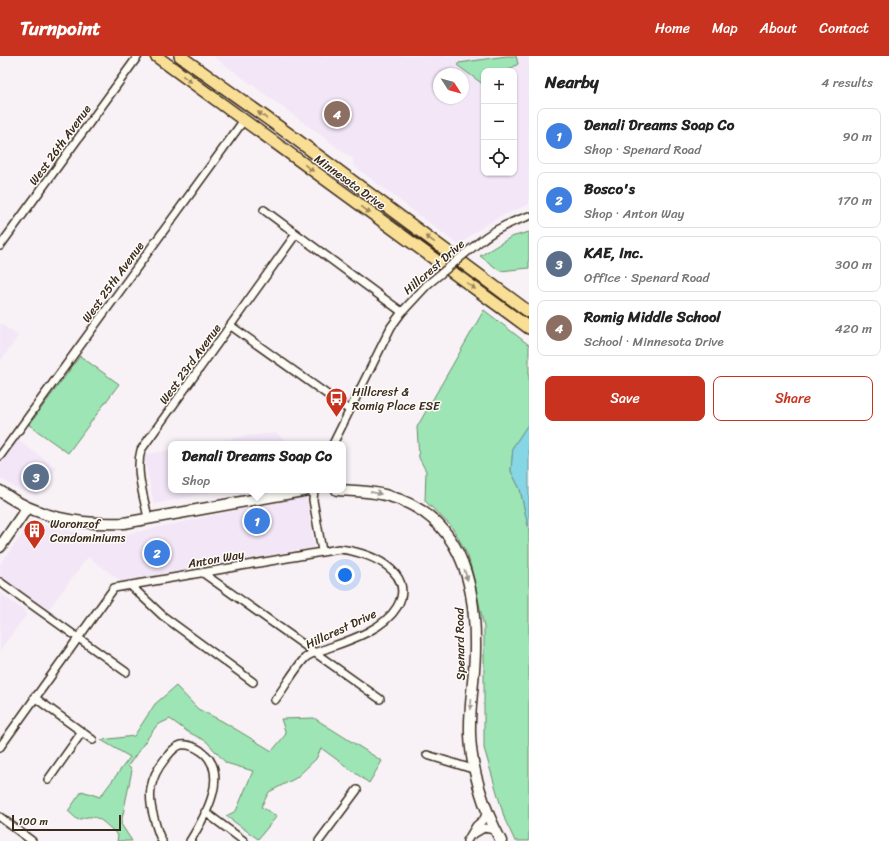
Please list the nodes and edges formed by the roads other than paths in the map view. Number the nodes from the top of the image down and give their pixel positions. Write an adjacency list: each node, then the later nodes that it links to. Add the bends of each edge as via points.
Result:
1 (138, 56): 8 (street, West 26th Avenue)
2 (156, 56): 4 (main road, Minnesota Drive, one-way to 4)
3 (180, 56): 10 (main road, Minnesota Drive, one-way to 3)
4 (244, 120): 12 (main road, Minnesota Drive, one-way to 12); 15 (street, West 25th Avenue)
5 (264, 210): 7 (street)
6 (529, 216): 9 (street, Hillcrest Drive, bridge, via 511,222 486,236 427,284)
7 (296, 234): 9 (street); 11 (street, West 23rd Avenue)
8 (0, 246)
9 (402, 312): 13 (street, Hillcrest Drive, via 380,347)
10 (529, 312)
11 (231, 326): 13 (street); 21 (street, West 23rd Avenue, via 141,450 140,470)
12 (529, 328)
13 (349, 410): 14 (street, Hillcrest Drive)
14 (334, 441)
15 (0, 456)
16 (0, 491): 20 (main road)
17 (346, 491): 38 (main road, Spenard Road, one-way to 38, via 371,492 408,503 440,525 454,542 468,580 474,613 475,656 470,734)
18 (291, 493): 21 (main road)
19 (314, 493): 23 (street)
20 (27, 508): 21 (main road, via 58,518 86,523 124,523); 22 (main road)
21 (148, 518)
22 (0, 547)
23 (322, 551): 24 (street, Anton Way); 28 (street, Hillcrest Drive, via 347,550 382,562 390,567 399,579 400,599 398,606 385,621)
24 (203, 573): 26 (street, Anton Way); 28 (street)
25 (0, 582): 27 (street)
26 (130, 585): 27 (street, Anton Way, via 114,588); 30 (street, via 163,616)
27 (77, 638): 29 (street); 31 (street)
28 (314, 654): 32 (street); 33 (street, Hillcrest Drive, via 306,657)
29 (126, 672)
30 (253, 682)
31 (34, 697): 34 (street); 36 (street)
32 (380, 699)
33 (275, 700)
34 (82, 732): 35 (street); 39 (street)
35 (93, 740)
36 (0, 747)
37 (427, 755): 38 (street)
38 (476, 770): 41 (main road, Spenard Road)
39 (48, 780)
40 (357, 790): 50 (street)
41 (487, 810): 44 (main road, Spenard Road); 45 (street, via 484,819)
42 (205, 812): 47 (street, via 216,784 213,763 193,746 178,746 156,772 150,789 151,810); 48 (street); 49 (street)
43 (0, 817): 46 (street)
44 (495, 830): 45 (street, via 484,828); 51 (main road, Spenard Road)
45 (468, 839)
46 (32, 841)
47 (162, 841)
48 (190, 841)
49 (244, 841)
50 (319, 841)
51 (501, 841)

